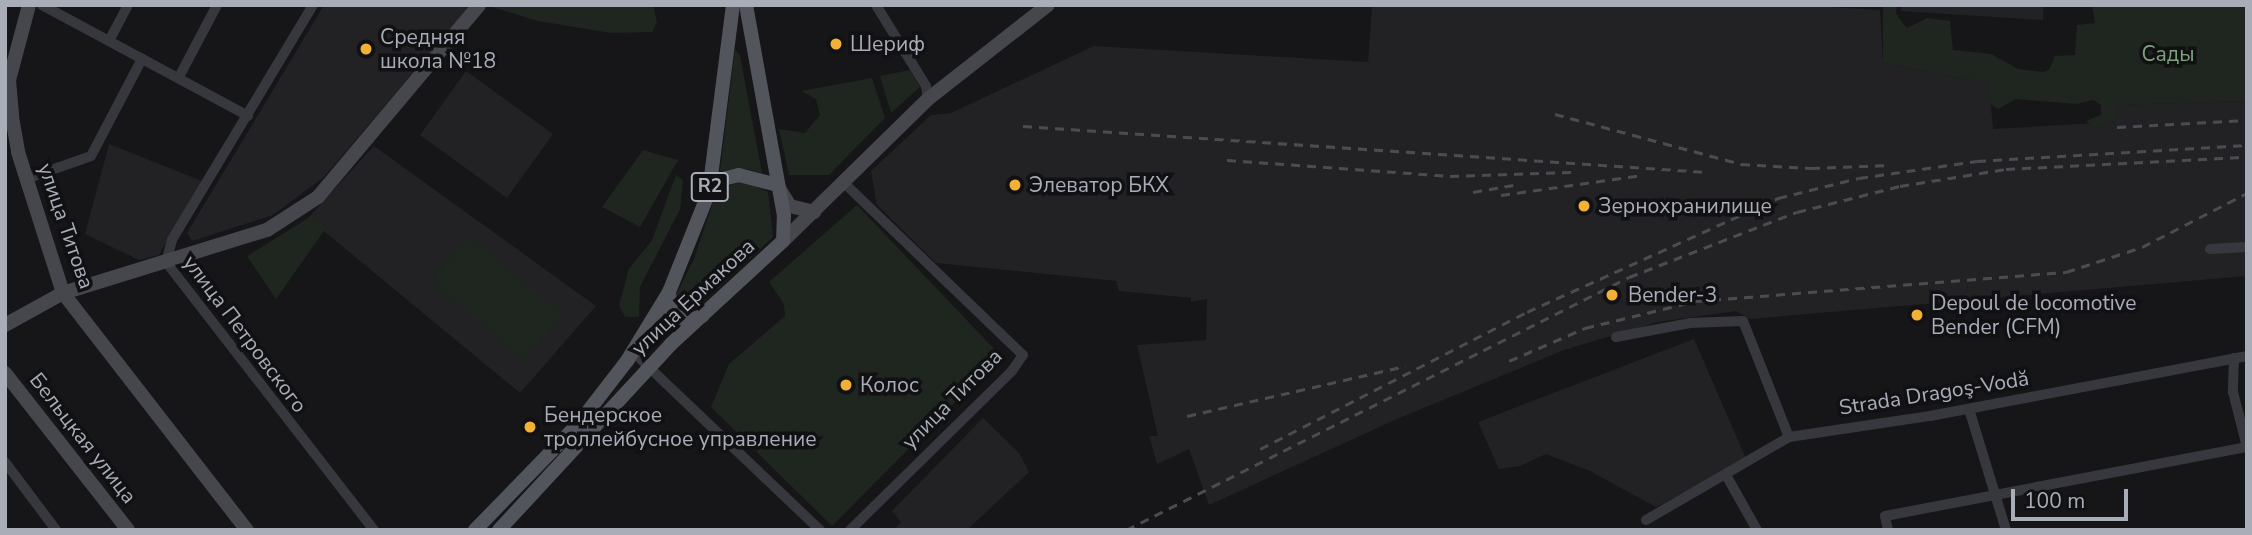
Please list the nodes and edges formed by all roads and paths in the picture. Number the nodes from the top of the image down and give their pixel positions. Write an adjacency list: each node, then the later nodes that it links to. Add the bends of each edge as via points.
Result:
1 (29, 5): 16 (street, улица Титова, via 9,80)
2 (42, 5): 11 (street)
3 (128, 5): 11 (street)
4 (217, 5): 13 (street)
5 (313, 5): 15 (street, улица Петровского)
6 (479, 5): 24 (street, via 318,197 267,230)
7 (733, 5): 19 (main road, улица Ермакова / R2)
8 (746, 5): 18 (main road, улица Ермакова)
9 (876, 5): 14 (street, via 926,86)
10 (1048, 5): 14 (street)
11 (109, 41): 12 (street)
12 (142, 59): 13 (street); 16 (street, via 91,156)
13 (179, 77): 15 (street)
14 (928, 99): 17 (street)
15 (248, 116): 24 (street, улица Петровского, via 172,240)
16 (26, 179): 26 (street, улица Титова)
17 (842, 181): 20 (street); 49 (street, улица Титова, via 1023,355)
18 (778, 185): 19 (main road, via 739,175 723,179); 20 (street, via 790,206); 21 (main road, улица Ермакова)
19 (709, 192): 25 (main road, улица Ермакова / R2)
20 (814, 212): 21 (street)
21 (783, 241): 27 (main road, улица Ермакова)
22 (2247, 247): 23 (street)
23 (2210, 249)
24 (166, 262): 26 (street); 45 (street, улица Петровского)
25 (669, 292): 27 (main road, via 671,312 678,317 690,320); 30 (main road, улица Ермакова / R2)
26 (62, 293): 28 (street); 44 (street, улица Титова)
27 (706, 314): 33 (main road, улица Ермакова)
28 (5, 325)
29 (1616, 337): 36 (street, via 1690,323 1743,321)
30 (633, 352): 33 (street); 46 (main road, улица Ермакова / R2, via 579,423)
31 (2247, 356): 32 (street, Strada Dragoş-Vodă)
32 (2234, 358): 35 (street, Strada Dragoş-Vodă); 37 (street, via 2233,393)
33 (648, 369): 47 (main road, улица Ермакова); 48 (street)
34 (5, 373): 43 (street, Бельцкая улица)
35 (1969, 409): 36 (street, Strada Dragoş-Vodă); 40 (street)
36 (1788, 437): 39 (street, Strada Dragoş-Vodă)
37 (2247, 447): 40 (street)
38 (5, 462): 42 (street)
39 (1726, 475): 41 (street, Strada Dragoş-Vodă); 50 (street)
40 (1996, 497): 51 (street, via 1885,516); 52 (street)
41 (1646, 520)
42 (56, 530)
43 (128, 530)
44 (247, 530)
45 (374, 530)
46 (475, 530)
47 (499, 530)
48 (820, 530)
49 (850, 530)
50 (1757, 530)
51 (1888, 530)
52 (2006, 530)

